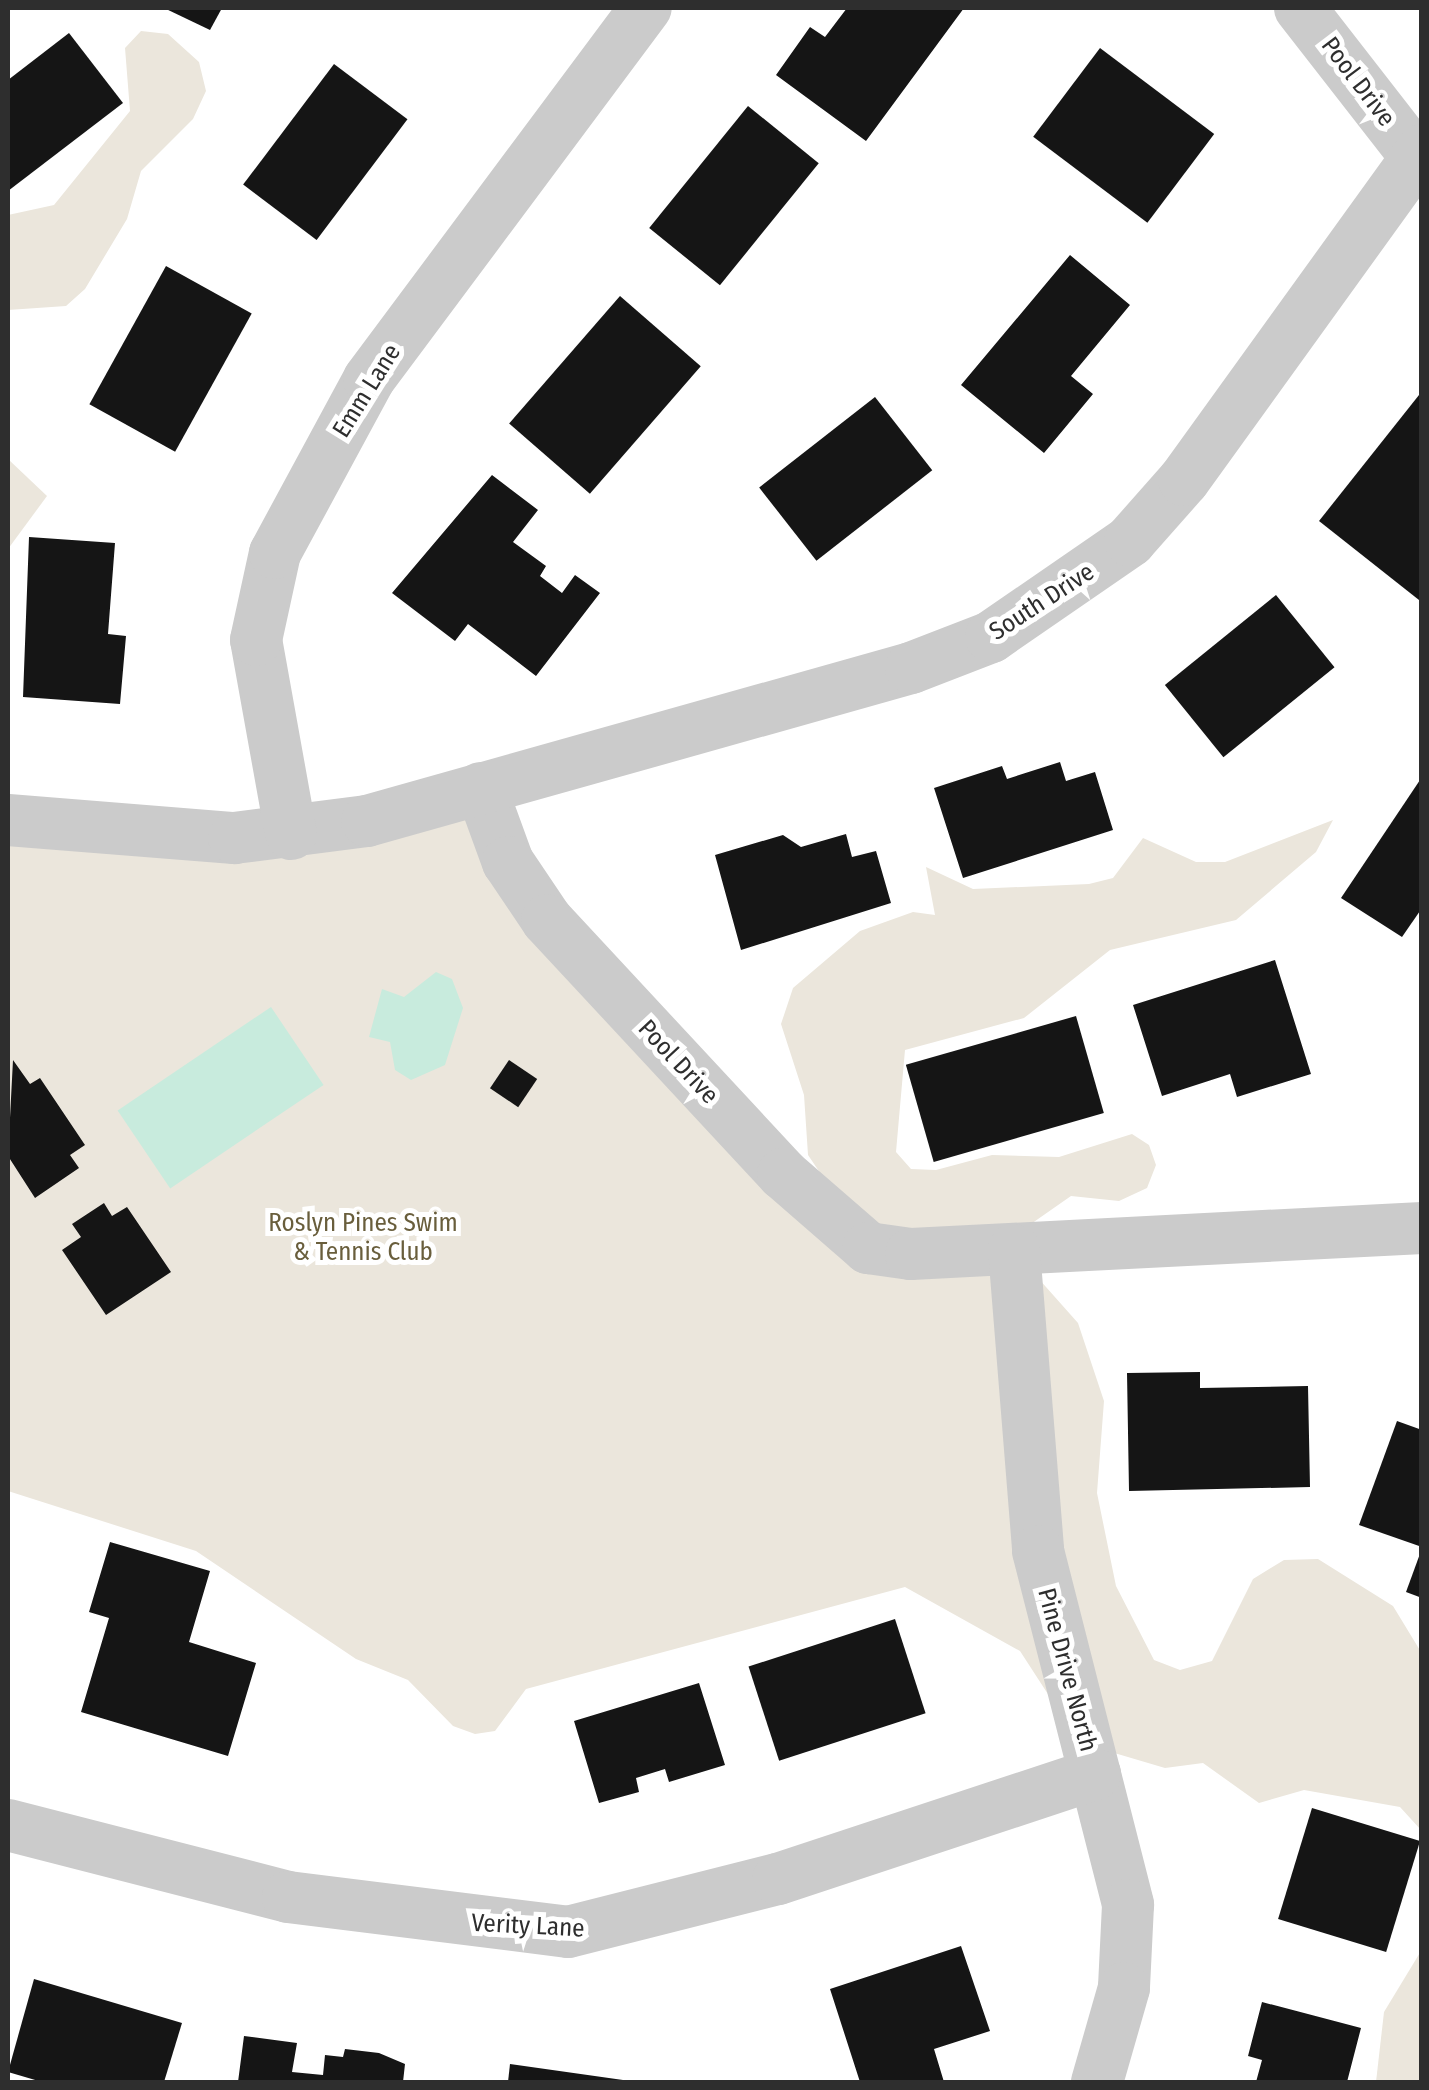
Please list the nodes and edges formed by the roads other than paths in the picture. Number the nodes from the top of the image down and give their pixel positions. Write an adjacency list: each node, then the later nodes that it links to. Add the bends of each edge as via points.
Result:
1 (646, 8): 6 (street, Emm Lane, via 369,379 274,553 256,640)
2 (1300, 8): 3 (street, Pool Drive)
3 (1419, 154): 4 (street, South Drive, via 1184,480 1130,541 1029,616 911,668)
4 (481, 788): 6 (street); 8 (street, Pool Drive, via 508,862 547,920 854,1240 888,1254)
5 (8, 820): 6 (street, via 177,837)
6 (291, 834)
7 (1422, 1228): 8 (street, Pool Drive)
8 (1014, 1250): 9 (street, Pine Drive North, via 1038,1551)
9 (1094, 1774): 10 (street, Verity Lane, via 778,1879 568,1932 288,1897); 11 (street, Pine Drive North, via 1130,1923 1124,1988)
10 (8, 1825)
11 (1097, 2082)

